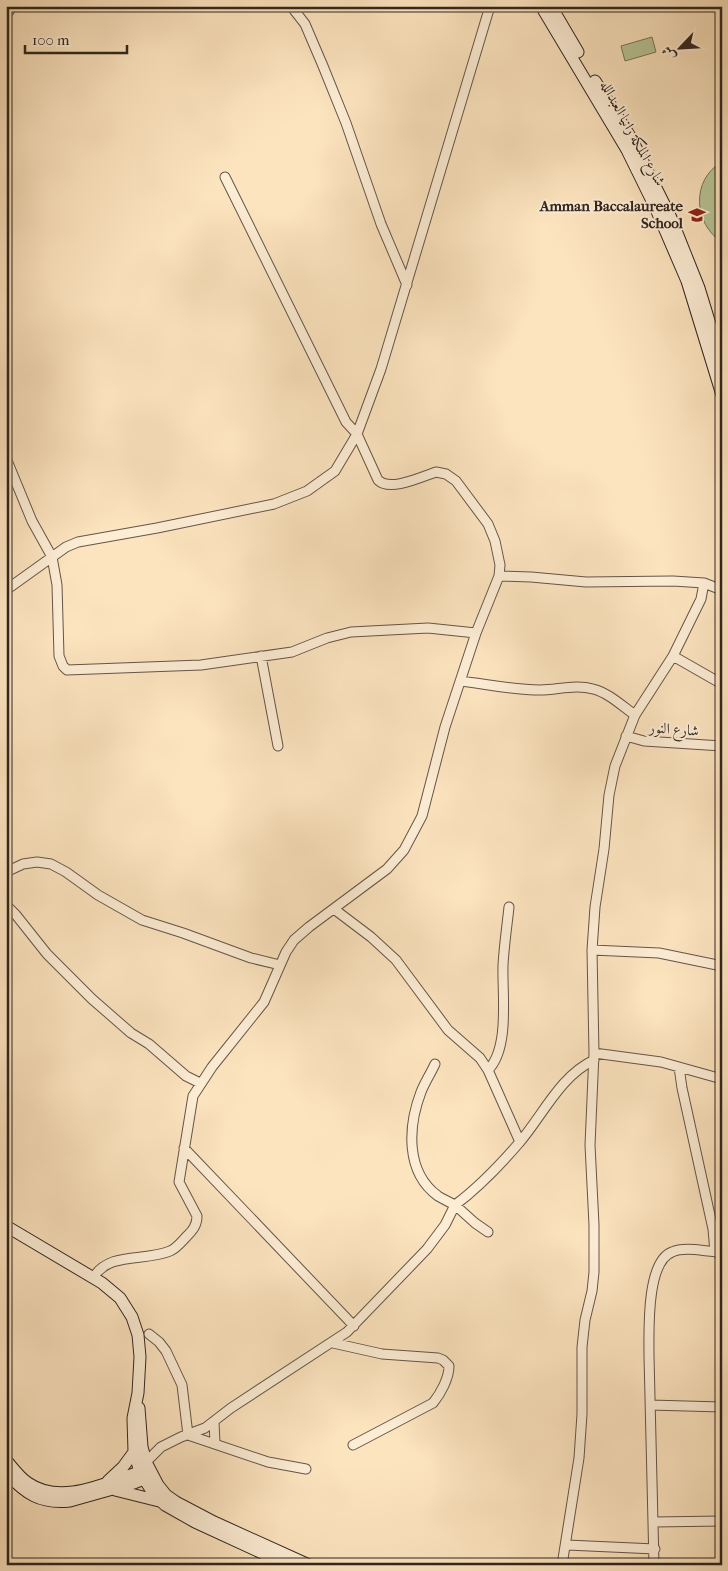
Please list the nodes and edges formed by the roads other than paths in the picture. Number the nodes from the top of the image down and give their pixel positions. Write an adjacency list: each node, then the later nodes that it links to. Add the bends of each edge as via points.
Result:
1 (13, 6): 6 (street)
2 (291, 6): 8 (street, via 305,24 323,66)
3 (490, 6): 8 (street)
4 (541, 6): 10 (main road, شارع الملكة رانيا العبدالله, via 627,150 656,209 687,281)
5 (551, 6): 9 (main road, شارع الملكة رانيا العبدالله, via 655,184 700,288)
6 (6, 15)
7 (225, 177): 11 (street, via 346,422)
8 (407, 285): 11 (street)
9 (722, 363)
10 (722, 395)
11 (357, 434): 13 (street, via 335,471 296,496 157,528 78,542); 14 (street, via 374,473 384,485 436,472 456,481 492,533 498,551)
12 (6, 458): 13 (street, via 32,521)
13 (52, 558): 16 (street); 19 (street, via 58,585 59,656 67,670 181,667)
14 (499, 576): 15 (street, via 586,582); 18 (street)
15 (704, 583): 17 (street); 20 (street, via 701,599)
16 (6, 590)
17 (722, 590)
18 (476, 633): 19 (street, via 428,628 351,632 292,652); 21 (street)
19 (261, 656): 25 (street)
20 (673, 656): 22 (street); 23 (street)
21 (460, 681): 23 (street, via 540,690 586,688 611,698); 30 (street, via 422,816 409,842 387,869)
22 (722, 684)
23 (635, 716): 24 (street)
24 (626, 736): 26 (street, شارع النور, via 644,741); 31 (street, via 609,795)
25 (278, 746)
26 (722, 746)
27 (6, 872): 32 (street, via 23,864 51,864 142,920)
28 (6, 905): 39 (street, via 47,954 92,999 130,1033)
29 (509, 907): 37 (street, via 503,964 503,1024 496,1059)
30 (334, 909): 32 (street, via 294,940); 37 (street, via 386,949 448,1030 480,1058)
31 (592, 950): 33 (street, via 659,953); 34 (street)
32 (280, 965): 39 (street, via 264,1002)
33 (722, 966)
34 (594, 1056): 36 (street, via 661,1062); 40 (street, via 566,1082); 66 (street, via 590,1145 594,1272 582,1347 579,1458)
35 (435, 1064): 42 (street, via 416,1108 412,1149 415,1165 428,1187)
36 (679, 1067): 38 (street); 45 (street)
37 (488, 1070): 40 (street)
38 (722, 1079)
39 (200, 1083): 41 (street, via 190,1104)
40 (520, 1142): 42 (street, via 471,1193)
41 (184, 1148): 46 (street, via 179,1182 196,1216 194,1230 168,1252 112,1262); 47 (street)
42 (455, 1205): 44 (street); 47 (street, via 427,1249)
43 (6, 1226): 46 (main road)
44 (488, 1232)
45 (718, 1252): 51 (street, via 672,1252 657,1267 649,1323)
46 (92, 1278): 50 (main road, via 116,1294 132,1316 140,1358)
47 (354, 1326): 49 (street)
48 (149, 1334): 54 (street, via 166,1351 182,1384)
49 (334, 1343): 53 (street); 56 (street, via 382,1354 438,1358 449,1366 433,1403)
50 (138, 1394): 57 (main road, via 133,1418); 61 (main road)
51 (650, 1405): 52 (street); 65 (street)
52 (722, 1407)
53 (214, 1422): 54 (street); 55 (street)
54 (188, 1435): 55 (street); 61 (street, via 161,1447)
55 (215, 1444): 59 (street, via 268,1462)
56 (353, 1445)
57 (134, 1452): 61 (main road); 62 (main road)
58 (6, 1460): 62 (main road, via 29,1483 55,1494)
59 (306, 1469)
60 (6, 1473): 62 (main road, via 29,1494 52,1502 70,1502)
61 (146, 1473): 62 (main road); 63 (main road); 69 (main road, via 176,1502)
62 (110, 1486): 63 (main road)
63 (159, 1501): 68 (main road, via 195,1522)
64 (722, 1521): 65 (street)
65 (654, 1522): 67 (street)
66 (567, 1545): 67 (street); 70 (street)
67 (654, 1549): 71 (street)
68 (288, 1565)
69 (309, 1565)
70 (562, 1565)
71 (654, 1565)

